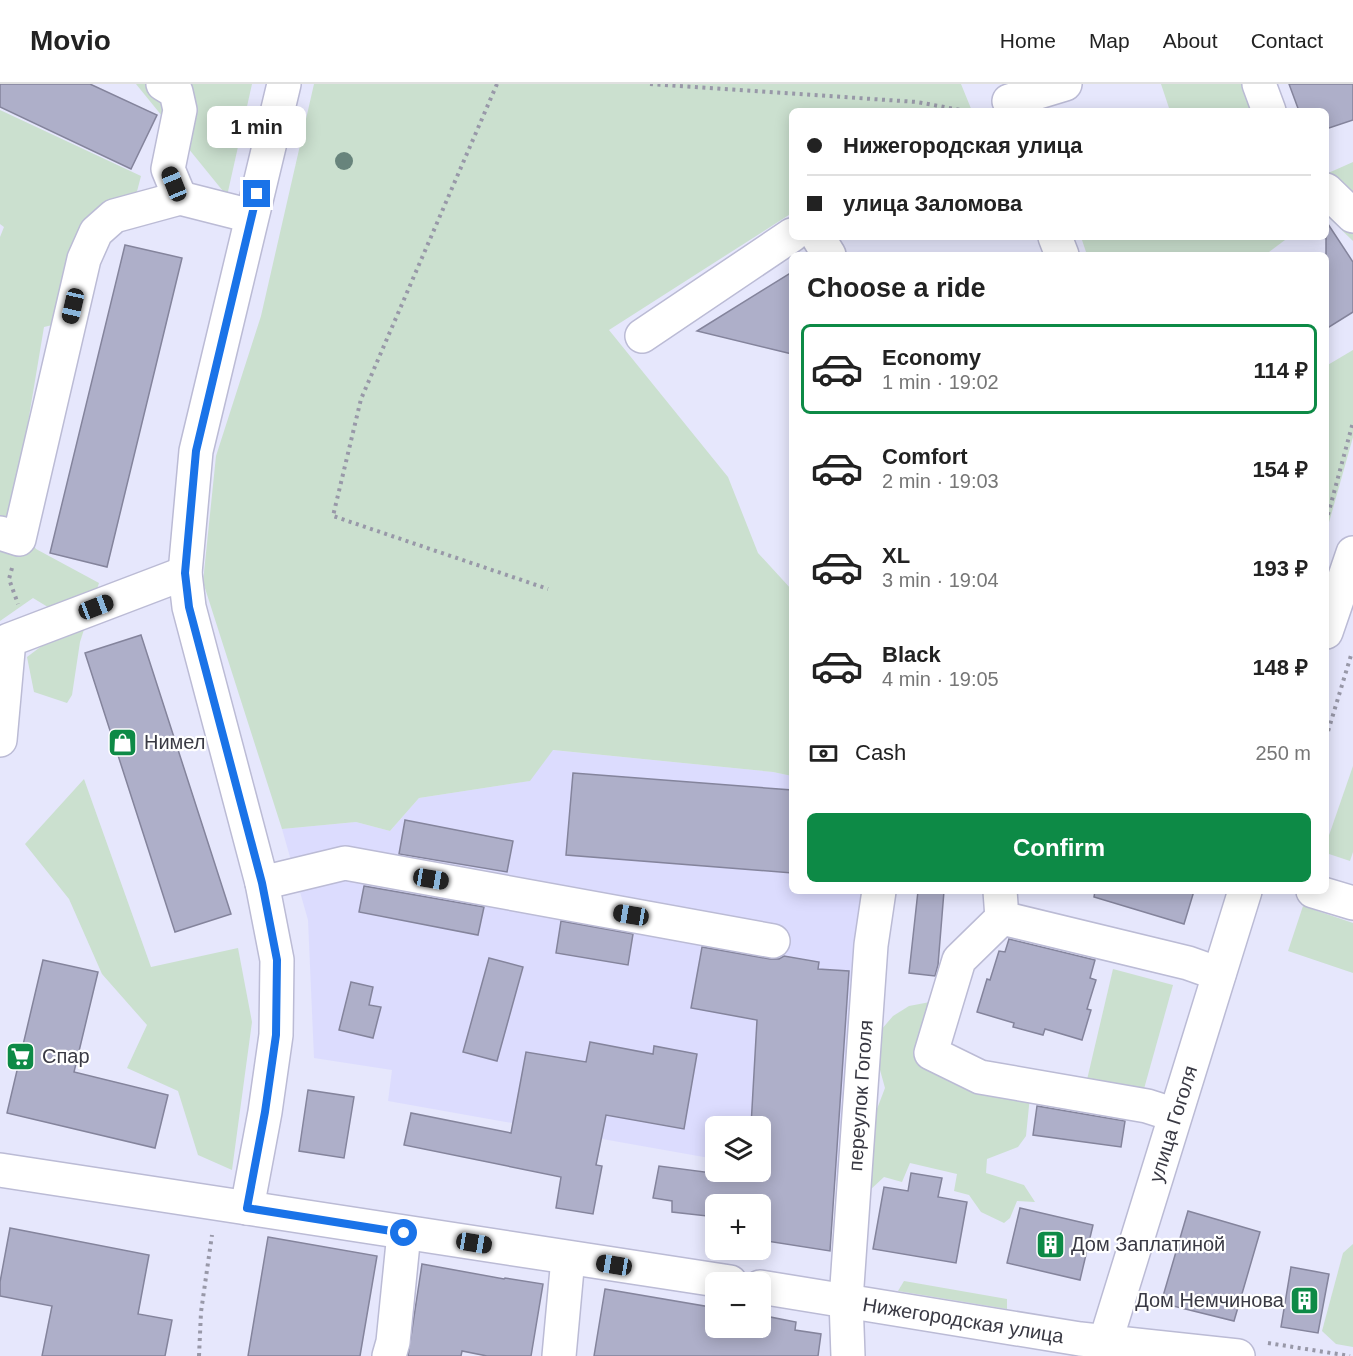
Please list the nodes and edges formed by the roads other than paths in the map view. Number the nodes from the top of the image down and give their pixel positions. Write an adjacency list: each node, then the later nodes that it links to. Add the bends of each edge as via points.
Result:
1 (163, 84): 8 (street, via 176,92 180,110 168,169)
2 (284, 84): 9 (street)
3 (1065, 84): 5 (street)
4 (1259, 84): 6 (street)
5 (1008, 99)
6 (1268, 108)
7 (1329, 193): 10 (street)
8 (180, 198): 9 (street); 13 (street, via 114,216 96,232 84,259)
9 (251, 216): 15 (street, via 196,451)
10 (1353, 216)
11 (789, 237): 12 (street)
12 (642, 336)
13 (9, 536)
14 (1353, 553): 16 (street)
15 (185, 573): 17 (street); 19 (street, via 189,607)
16 (1329, 623)
17 (13, 638): 18 (street)
18 (0, 740)
19 (262, 883): 25 (street, via 345,863); 29 (street, via 277,960 276,1035 265,1112)
20 (879, 894): 34 (street, переулок Гоголя)
21 (1244, 894): 26 (street, улица Гоголя)
22 (1322, 894): 23 (street)
23 (1353, 903)
24 (1001, 905): 26 (street); 27 (street, via 959,960 931,1053 980,1077 1147,1106)
25 (773, 941)
26 (1219, 974): 27 (street, улица Гоголя)
27 (1175, 1115): 35 (street, улица Гоголя)
28 (0, 1170): 29 (street)
29 (232, 1206): 30 (street)
30 (404, 1233): 31 (street); 36 (street)
31 (567, 1258): 32 (street); 37 (street)
32 (705, 1278)
33 (771, 1289): 34 (street, Нижегородская улица)
34 (846, 1300): 35 (street, Нижегородская улица); 38 (street, переулок Гоголя)
35 (1103, 1349): 39 (street, Нижегородская улица)
36 (389, 1356)
37 (559, 1356)
38 (848, 1356)
39 (1238, 1356)

